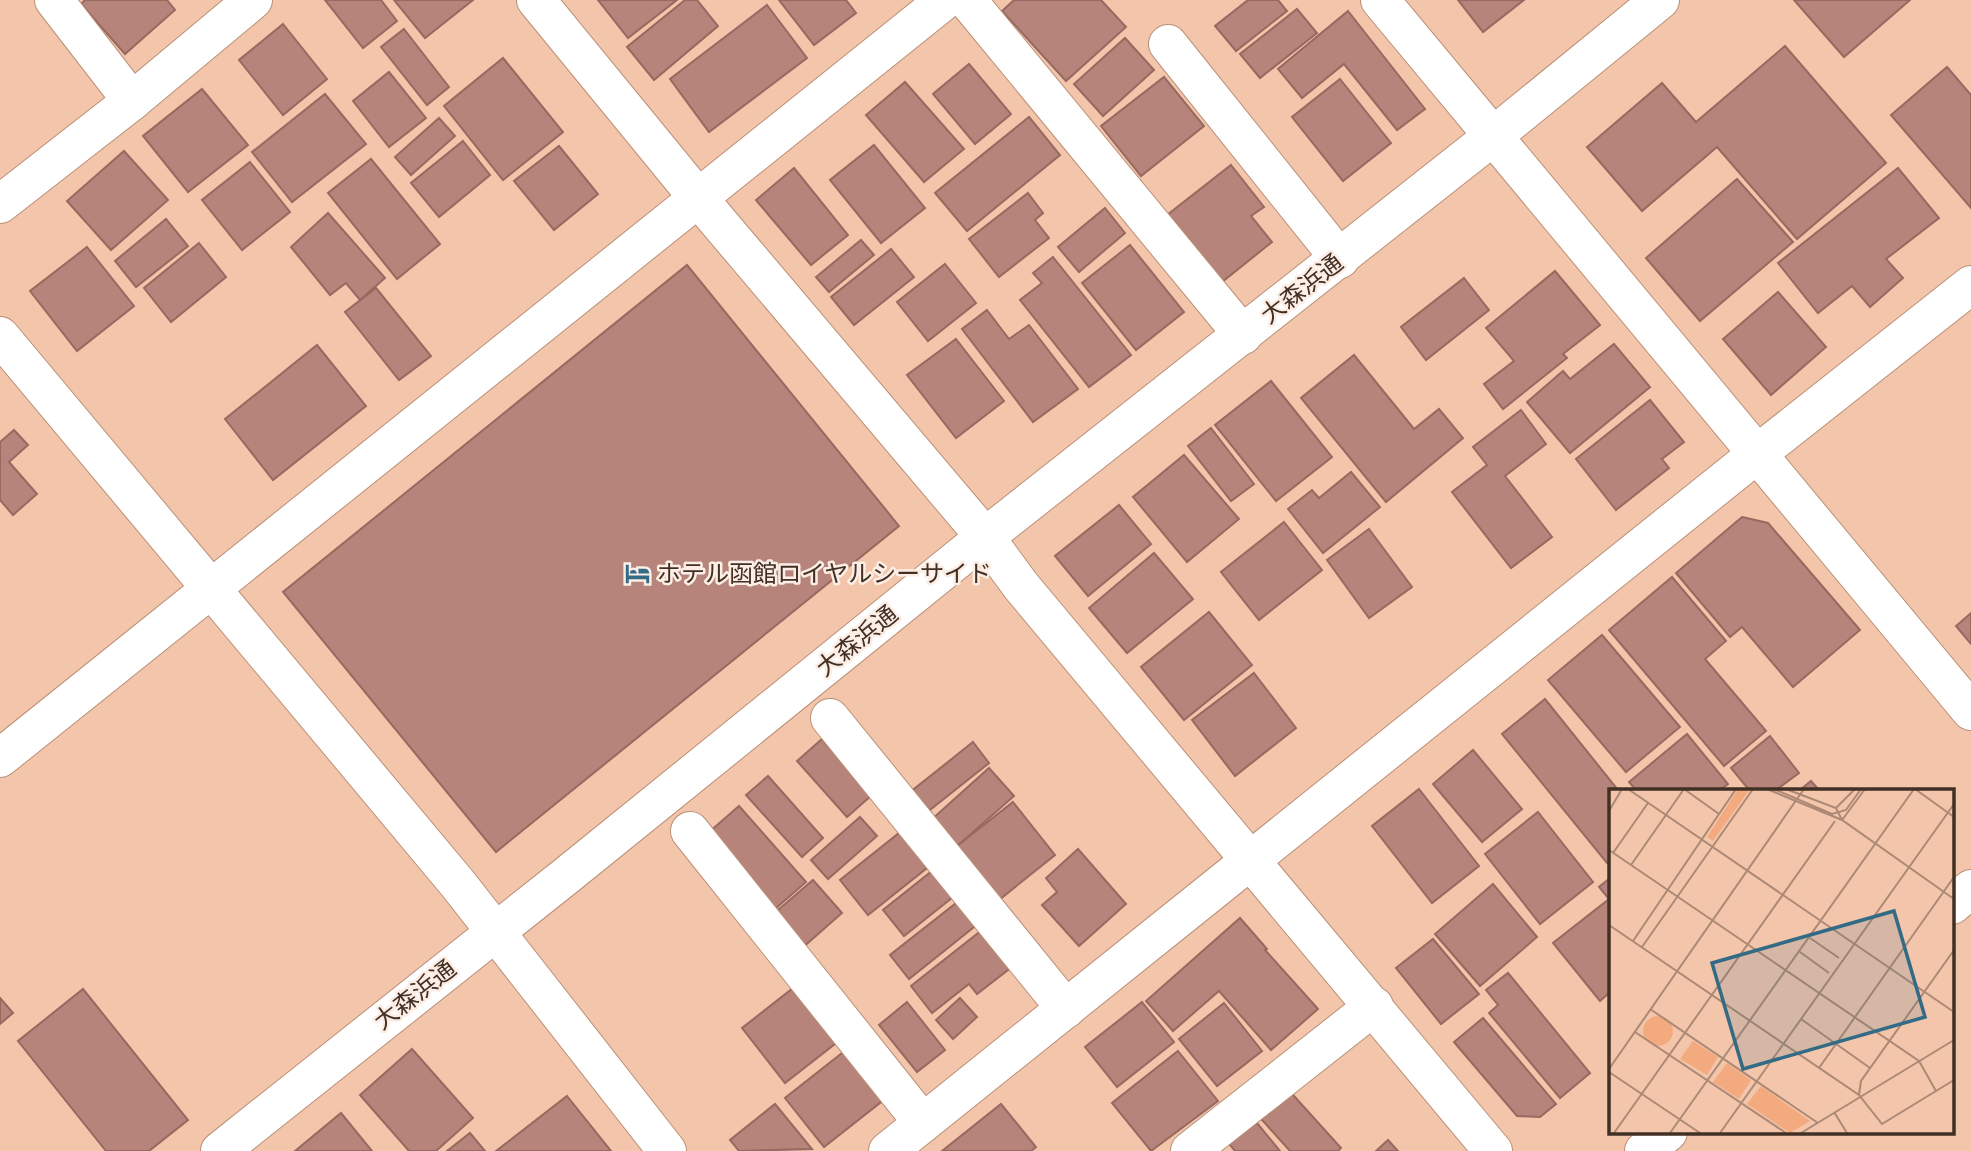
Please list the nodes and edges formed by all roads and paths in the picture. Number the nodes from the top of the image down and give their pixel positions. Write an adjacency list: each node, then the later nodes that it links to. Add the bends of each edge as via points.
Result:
1 (54, 0): 9 (street)
2 (253, 0): 9 (street)
3 (536, 0): 11 (street)
4 (946, 0): 11 (street)
5 (967, 0): 16 (street)
6 (1380, 0): 10 (street)
7 (1660, 0): 10 (street, 大森浜通)
8 (1168, 44): 13 (street)
9 (132, 101): 12 (street)
10 (1493, 137): 13 (street, 大森浜通); 17 (street)
11 (699, 199): 18 (street); 19 (street)
12 (0, 204)
13 (1340, 258): 16 (street, 大森浜通)
14 (1971, 285): 17 (street)
15 (0, 335): 19 (street)
16 (1243, 335): 18 (street, 大森浜通)
17 (1756, 454): 20 (street); 24 (street)
18 (985, 537): 24 (street); 27 (street, 大森浜通)
19 (213, 588): 22 (street); 27 (street)
20 (1971, 711)
21 (830, 718): 29 (street)
22 (0, 758)
23 (690, 831): 30 (street)
24 (1249, 861): 28 (street); 29 (street)
25 (1971, 889): 26 (street)
26 (1954, 903)
27 (496, 932): 32 (street, 大森浜通); 33 (street)
28 (1374, 1006): 35 (street); 36 (street)
29 (1066, 1009): 30 (street)
30 (923, 1123): 34 (street)
31 (1665, 1134): 37 (street)
32 (219, 1151)
33 (667, 1151)
34 (888, 1151)
35 (1190, 1151)
36 (1493, 1151)
37 (1644, 1151)

